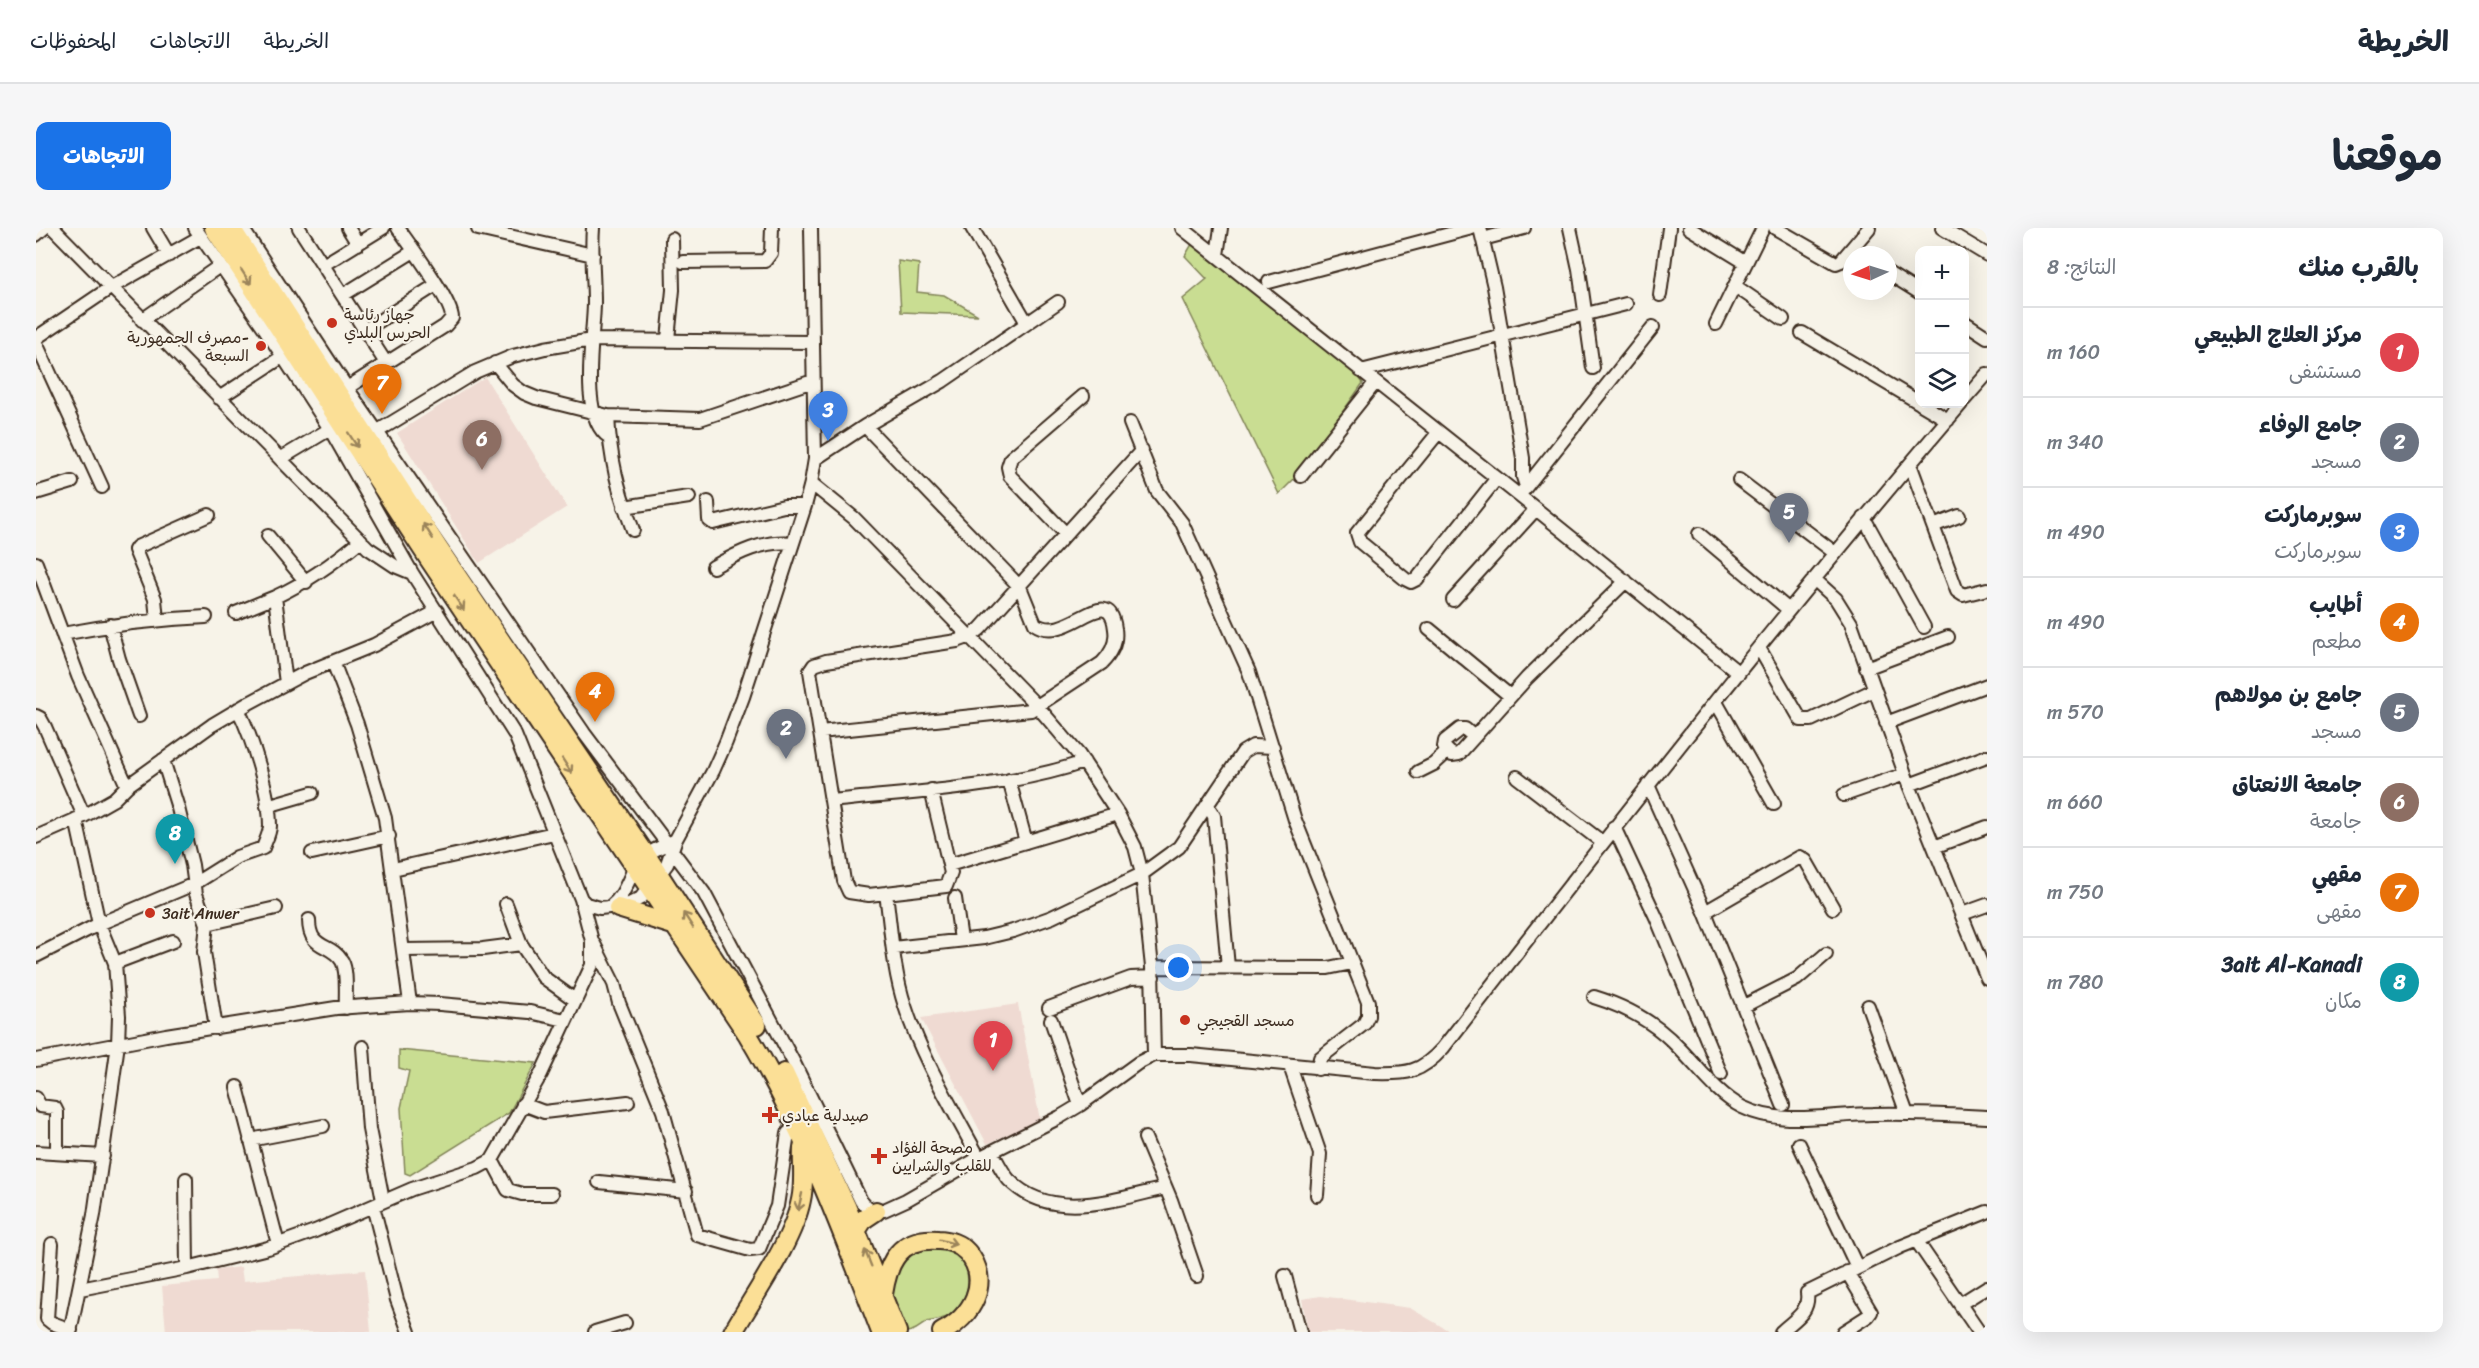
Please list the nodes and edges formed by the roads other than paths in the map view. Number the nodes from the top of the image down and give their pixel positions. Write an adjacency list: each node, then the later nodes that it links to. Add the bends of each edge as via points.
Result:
1 (44, 228): 28 (street)
2 (53, 228): 44 (street)
3 (153, 228): 32 (street)
4 (231, 228): 48 (highway)
5 (242, 228): 48 (street)
6 (299, 228): 39 (street)
7 (348, 228): 30 (street)
8 (382, 228): 30 (street)
9 (398, 228): 31 (street)
10 (594, 228): 33 (street)
11 (772, 228): 36 (street, via 771,253 765,261)
12 (811, 228): 65 (street)
13 (972, 228): 54 (street)
14 (1182, 228): 34 (street)
15 (1221, 228): 34 (street)
16 (1472, 228): 41 (street)
17 (1524, 228): 27 (street)
18 (1570, 228): 51 (street)
19 (1669, 228): 47 (street)
20 (1689, 228): 37 (street)
21 (1762, 228): 37 (street)
22 (1775, 228): 23 (street, via 1836,263)
23 (1869, 228)
24 (1942, 228): 35 (street)
25 (478, 229): 33 (street)
26 (203, 231): 32 (street); 38 (street); 186 (highway, one-way to 186)
27 (1481, 233): 60 (street)
28 (36, 235)
29 (672, 239): 62 (street, via 673,290)
30 (358, 243): 39 (street)
31 (414, 251): 42 (street); 46 (street)
32 (169, 255): 44 (street)
33 (593, 255): 64 (street)
34 (1217, 255): 71 (street)
35 (1987, 255)
36 (683, 262)
37 (1746, 263): 43 (street)
38 (221, 265): 53 (street); 67 (street)
39 (323, 265): 46 (street)
40 (1897, 279): 45 (street)
41 (1269, 282)
42 (436, 285): 58 (street); 68 (street, via 451,310 450,321)
43 (1735, 286): 52 (street); 55 (street)
44 (110, 288): 53 (street); 63 (street)
45 (1915, 290)
46 (343, 295): 58 (street)
47 (1660, 295)
48 (283, 300): 66 (highway)
49 (1058, 302): 54 (street)
50 (1626, 304): 51 (street)
51 (1585, 313): 60 (street); 70 (street)
52 (1783, 319)
53 (142, 320): 78 (street)
54 (1027, 323): 86 (street, via 943,381)
55 (1716, 324)
56 (1969, 325): 61 (street)
57 (1653, 327): 101 (street)
58 (365, 330): 68 (street)
59 (1802, 333): 79 (street)
60 (1503, 335): 71 (street); 101 (street, via 1523,458)
61 (1987, 337)
62 (668, 339): 64 (street); 65 (street)
63 (36, 340): 100 (street)
64 (592, 340): 69 (street, via 528,351); 82 (street)
65 (812, 342): 73 (street)
66 (313, 345): 75 (street); 186 (highway, one-way to 66, via 438,548)
67 (282, 357): 78 (street); 87 (street)
68 (386, 363): 75 (street)
69 (495, 363): 82 (street, via 524,393); 88 (street)
70 (1593, 368)
71 (1361, 371): 74 (street)
72 (1987, 374): 76 (street)
73 (813, 381): 83 (street, via 700,418); 93 (street)
74 (1375, 382): 89 (street); 95 (street)
75 (348, 388): 88 (street)
76 (1969, 395)
77 (1083, 396): 113 (street, via 1011,458 1008,467 1010,476)
78 (219, 398): 92 (street)
79 (1915, 400)
80 (1928, 408): 84 (street)
81 (1958, 408): 84 (street)
82 (594, 414): 83 (street); 90 (street, via 597,425)
83 (608, 416): 90 (street)
84 (1948, 420): 94 (street)
85 (1130, 423): 91 (street)
86 (865, 426): 93 (street); 125 (street)
87 (330, 429): 92 (street); 121 (street)
88 (378, 431): 183 (street, via 584,733)
89 (1438, 432): 96 (street); 96 (street, via 1357,533 1360,542 1405,579 1417,579)
90 (609, 437): 106 (street)
91 (1142, 450): 113 (street); 156 (street, via 1157,491 1182,523 1249,672)
92 (280, 459): 116 (street)
93 (815, 459): 99 (street)
94 (1910, 464): 110 (street); 111 (street)
95 (1301, 476)
96 (1497, 478): 101 (street)
97 (1739, 480): 118 (street)
98 (72, 482): 102 (street)
99 (811, 483): 105 (street); 138 (street, via 841,505)
100 (102, 487)
101 (1523, 491): 107 (street)
102 (36, 493)
103 (689, 497): 106 (street)
104 (708, 502): 105 (street, via 709,520 713,523 784,506)
105 (805, 506): 117 (street)
106 (624, 507): 112 (street)
107 (1536, 509): 123 (street); 128 (street)
108 (209, 514): 133 (street, via 135,550 155,599)
109 (1959, 516): 111 (street)
110 (1864, 518): 118 (street); 135 (street)
111 (1933, 526): 126 (street, via 1960,594)
112 (633, 530)
113 (1066, 534): 125 (street)
114 (1699, 534): 129 (street)
115 (268, 536): 124 (street)
116 (361, 540): 121 (street, via 379,556); 124 (street)
117 (793, 543): 120 (street, via 759,545); 183 (street, via 726,742)
118 (1835, 553): 122 (street)
119 (36, 563): 137 (street)
120 (713, 567)
121 (412, 573): 130 (street)
122 (1814, 579): 129 (street); 142 (street, via 1844,610)
123 (1626, 581): 143 (street); 147 (street)
124 (306, 582): 127 (street)
125 (1020, 586): 138 (street); 149 (street, via 1032,620 1040,627 1064,627 1100,609 1110,614 1116,631 1113,648 1102,663)
126 (1987, 589)
127 (275, 597): 131 (street); 144 (street)
128 (1453, 600)
129 (1789, 610): 140 (street)
130 (437, 611): 141 (street); 178 (street, via 515,735)
131 (236, 613)
132 (206, 617): 133 (street)
133 (157, 620): 134 (street)
134 (110, 625): 137 (street); 152 (street)
135 (1924, 627)
136 (1429, 629): 147 (street)
137 (62, 634): 166 (street)
138 (970, 636): 149 (street); 154 (street, via 814,665 810,677)
139 (1948, 637): 142 (street)
140 (1759, 648): 143 (street); 146 (street, via 1801,720 1811,720)
141 (333, 662): 144 (street); 179 (street, via 372,769)
142 (1866, 668): 146 (street)
143 (1739, 674): 148 (street)
144 (286, 683): 150 (street)
145 (1987, 685): 153 (street)
146 (1874, 690): 153 (street)
147 (1510, 696): 155 (street)
148 (1716, 702): 165 (street); 171 (street)
149 (1038, 707): 154 (street); 160 (street)
150 (238, 709): 159 (street); 173 (street, via 253,743)
151 (36, 716): 175 (street, via 45,727)
152 (139, 716)
153 (1886, 723): 164 (street)
154 (820, 732): 170 (street)
155 (1474, 737): 157 (street, via 1459,754); 157 (street, via 1465,729 1457,730 1445,741)
156 (1273, 747): 172 (street, via 1246,749); 216 (street, via 1295,820)
157 (1447, 752): 161 (street)
158 (1987, 756): 164 (street)
159 (163, 760): 166 (street); 191 (street)
160 (1084, 762): 163 (street); 174 (street)
161 (1418, 772)
162 (1517, 777): 182 (street)
163 (1009, 780): 167 (street); 181 (street)
164 (1907, 780): 169 (street); 184 (street)
165 (1648, 784): 176 (street); 200 (street)
166 (127, 786): 175 (street, via 114,799)
167 (931, 790): 170 (street); 187 (street)
168 (312, 793): 173 (street)
169 (1844, 795)
170 (832, 801): 192 (street, via 849,892)
171 (1774, 804)
172 (1207, 805): 189 (street, via 1179,847); 217 (street, via 1214,816)
173 (267, 806): 191 (street, via 270,830 263,848 237,857)
174 (1118, 814): 181 (street); 189 (street, via 1135,847)
175 (80, 818): 180 (street); 203 (street)
176 (1614, 827): 182 (street); 234 (street)
177 (1987, 827): 184 (street)
178 (554, 833): 188 (street); 194 (street)
179 (389, 836): 185 (street); 188 (street)
180 (36, 837)
181 (1026, 842): 187 (street)
182 (1602, 842): 233 (street, via 1443,1048 1426,1064 1404,1074)
183 (672, 845): 186 (street); 190 (street); 261 (street, via 704,893 765,1007 861,1201 869,1210)
184 (1934, 847): 201 (street)
185 (312, 854)
186 (640, 861): 190 (highway); 198 (street)
187 (949, 865): 192 (street, via 951,873 946,886)
188 (393, 869): 211 (street)
189 (1142, 874): 206 (street, via 1026,927); 218 (street)
190 (655, 882): 198 (street, via 638,901); 205 (highway); 263 (highway, one-way to 190, via 777,1059)
191 (194, 884): 203 (street); 204 (street)
192 (886, 893): 210 (street)
193 (955, 898): 206 (street)
194 (581, 899): 198 (street, via 593,907); 208 (street)
195 (506, 904): 209 (street)
196 (1987, 905): 201 (street)
197 (276, 908): 204 (street)
198 (614, 908): 205 (highway)
199 (1833, 908): 200 (street, via 1800,857)
200 (1705, 912): 223 (street)
201 (1962, 914): 213 (street)
202 (309, 920): 225 (street, via 317,944 334,953 343,964)
203 (99, 924): 214 (street); 215 (street)
204 (207, 924): 227 (street, via 204,952)
205 (676, 926): 244 (highway, via 768,1067)
206 (961, 940): 210 (street)
207 (173, 941): 215 (street)
208 (592, 941): 221 (street, via 592,965); 257 (street, via 614,984 663,1111)
209 (521, 944): 211 (street, via 483,949); 221 (street, via 543,977)
210 (893, 948): 252 (street, via 905,1006 919,1041)
211 (404, 950): 222 (street)
212 (1826, 954): 223 (street, via 1797,979)
213 (1983, 955): 219 (street)
214 (36, 956)
215 (115, 963): 228 (street)
216 (1352, 963): 217 (street, via 1328,968); 233 (street, via 1368,1002 1368,1016 1364,1024 1320,1058)
217 (1228, 967): 218 (street)
218 (1152, 972): 230 (street); 239 (street, via 1050,1014)
219 (1987, 978)
220 (1594, 997): 241 (street, via 1648,1021 1729,1098 1757,1113 1792,1118)
221 (574, 1000): 226 (street)
222 (410, 1003): 225 (street); 226 (street, via 530,1012)
223 (1744, 1006): 240 (street)
224 (1868, 1006): 241 (street)
225 (346, 1008): 227 (street)
226 (565, 1020): 238 (street)
227 (216, 1028): 228 (street)
228 (118, 1044): 231 (street); 251 (street)
229 (363, 1047): 260 (street)
230 (1154, 1055): 232 (street); 239 (street)
231 (36, 1060)
232 (1290, 1066): 233 (street); 259 (street, via 1320,1154)
233 (1318, 1069)
234 (1721, 1074)
235 (237, 1087): 246 (street)
236 (36, 1098): 250 (street, via 40,1106 55,1107 57,1112)
237 (628, 1102): 238 (street, via 544,1112)
238 (523, 1104): 253 (street)
239 (1080, 1105): 249 (street)
240 (1783, 1105)
241 (1907, 1114): 242 (street)
242 (1987, 1117)
243 (323, 1126): 246 (street)
244 (799, 1135): 257 (street, via 788,1133 777,1206 759,1249 697,1235); 279 (highway, one-way to 279, via 802,1199 774,1262); 280 (highway)
245 (1145, 1138): 256 (street)
246 (250, 1140): 266 (street)
247 (1799, 1144): 268 (street)
248 (36, 1152): 250 (street)
249 (992, 1152): 252 (street); 256 (street, via 1010,1180 1035,1197 1055,1203 1090,1204)
250 (57, 1153): 251 (street)
251 (103, 1156): 272 (street)
252 (979, 1158): 261 (street, via 906,1200)
253 (492, 1160): 258 (street, via 508,1190); 260 (street)
254 (186, 1179): 267 (street)
255 (599, 1182): 257 (street)
256 (1166, 1188): 269 (street)
257 (686, 1191)
258 (552, 1194)
259 (1317, 1195)
260 (378, 1203): 266 (street); 278 (street, via 397,1300)
261 (876, 1211): 263 (highway)
262 (1987, 1212): 264 (street)
263 (856, 1231): 273 (highway, one-way to 263)
264 (1916, 1240): 268 (street); 274 (street)
265 (52, 1244): 276 (street, via 47,1319)
266 (278, 1244): 267 (street)
267 (187, 1268): 272 (street)
268 (1852, 1269): 284 (street, via 1807,1293 1804,1313); 285 (street, via 1871,1312)
269 (1197, 1276)
270 (1285, 1276): 283 (street)
271 (1987, 1287): 274 (street)
272 (80, 1289): 276 (street)
273 (883, 1296): 281 (highway); 282 (highway, one-way to 282, via 887,1270 908,1244 928,1239 957,1244 974,1264 976,1296 962,1319)
274 (1960, 1304): 286 (street)
275 (625, 1323): 277 (street)
276 (70, 1331)
277 (601, 1331)
278 (409, 1332)
279 (733, 1332)
280 (881, 1332)
281 (897, 1332)
282 (942, 1332)
283 (1300, 1332)
284 (1781, 1332)
285 (1843, 1332)
286 (1979, 1332)

